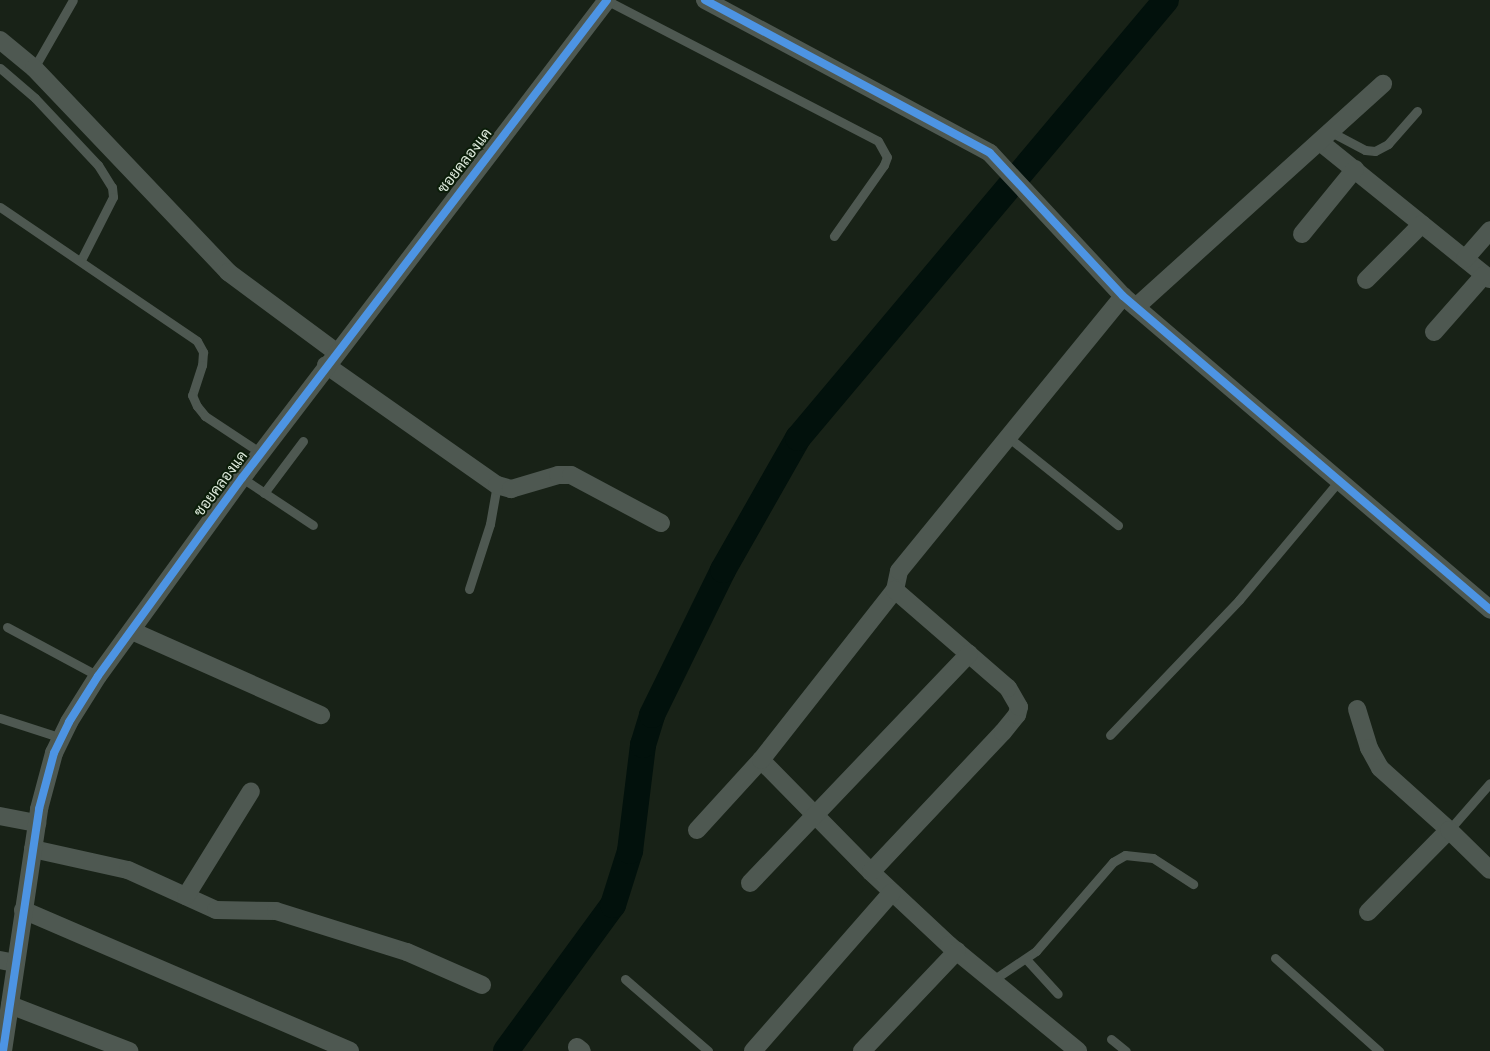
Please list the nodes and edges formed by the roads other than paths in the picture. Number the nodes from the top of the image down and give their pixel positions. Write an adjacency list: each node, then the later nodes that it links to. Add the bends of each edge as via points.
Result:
1 (73, 0): 6 (lane)
2 (607, 0): 15 (lane, via 878,141 887,157 884,165); 22 (street, ซอยคลองแค)
3 (705, 0): 20 (street, via 979,146 1006,167)
4 (0, 40): 6 (street)
5 (0, 68): 17 (lane, via 35,98 98,165 112,187 113,198)
6 (34, 68): 22 (street, via 228,272)
7 (1383, 84): 9 (street)
8 (1417, 111): 9 (lane, via 1388,144 1375,151)
9 (1325, 137): 10 (street); 20 (street)
10 (1355, 169): 12 (street); 14 (street)
11 (0, 207): 17 (lane)
12 (1422, 224): 16 (street); 19 (street)
13 (1490, 230): 16 (street)
14 (1302, 234)
15 (834, 236)
16 (1465, 259): 18 (street)
17 (81, 260): 25 (lane, via 197,341 203,352 192,396 196,406 205,416)
18 (1487, 277): 21 (street)
19 (1366, 280)
20 (1130, 301): 23 (street); 27 (street)
21 (1434, 332)
22 (331, 359): 25 (street, ซอยคลองแค); 28 (street)
23 (1008, 437): 32 (lane); 34 (street, via 904,565)
24 (303, 441): 29 (lane)
25 (261, 453): 26 (street, ซอยคลองแค)
26 (242, 478): 29 (lane); 37 (street, ซอยคลองแค)
27 (1339, 480): 35 (street); 43 (lane, via 1239,600)
28 (497, 486): 30 (street, via 511,489 558,475 571,475); 33 (lane, via 490,524)
29 (264, 493): 31 (lane)
30 (661, 523)
31 (312, 525)
32 (1118, 525)
33 (469, 589)
34 (895, 590): 38 (street); 45 (street)
35 (1490, 610)
36 (7, 626): 39 (lane)
37 (132, 631): 39 (street, ซอยคลองแค); 41 (street)
38 (969, 654): 49 (street); 55 (street, via 1008,688 1019,707 1017,715)
39 (98, 676): 44 (street, ซอยคลองแค)
40 (1357, 709): 52 (street, via 1368,748 1380,768)
41 (321, 715)
42 (0, 718): 44 (lane)
43 (1110, 735)
44 (62, 738): 50 (street, ซอยคลองแค, via 46,777)
45 (761, 760): 49 (street); 51 (street)
46 (1490, 783): 52 (lane)
47 (250, 791): 59 (street)
48 (0, 816): 50 (street)
49 (814, 817): 55 (street); 56 (street)
50 (37, 823): 53 (street, ซอยคลองแค)
51 (697, 830)
52 (1449, 830): 54 (street); 61 (street)
53 (33, 849): 59 (street, via 128,870); 60 (street, ซอยคลองแค)
54 (1490, 870)
55 (871, 872): 58 (street)
56 (750, 883)
57 (1193, 884): 64 (lane, via 1153,858 1125,855 1113,862 1051,936)
58 (892, 892): 62 (street); 76 (street)
59 (186, 896): 68 (street, via 216,910 276,911 407,952)
60 (23, 910): 65 (street, ซอยคลองแค); 74 (street)
61 (1368, 912)
62 (958, 952): 67 (street); 77 (street)
63 (1275, 958): 80 (lane)
64 (1026, 960): 67 (lane); 69 (lane)
65 (8, 961): 70 (street, ซอยคลองแค)
66 (625, 979): 75 (lane)
67 (993, 980): 78 (street)
68 (482, 985)
69 (1058, 994)
70 (10, 1005): 72 (street, ซอยคลองแค); 73 (street)
71 (1111, 1039): 79 (lane)
72 (3, 1051)
73 (129, 1051)
74 (350, 1051)
75 (708, 1051)
76 (753, 1051)
77 (862, 1051)
78 (1078, 1051)
79 (1126, 1051)
80 (1380, 1051)

